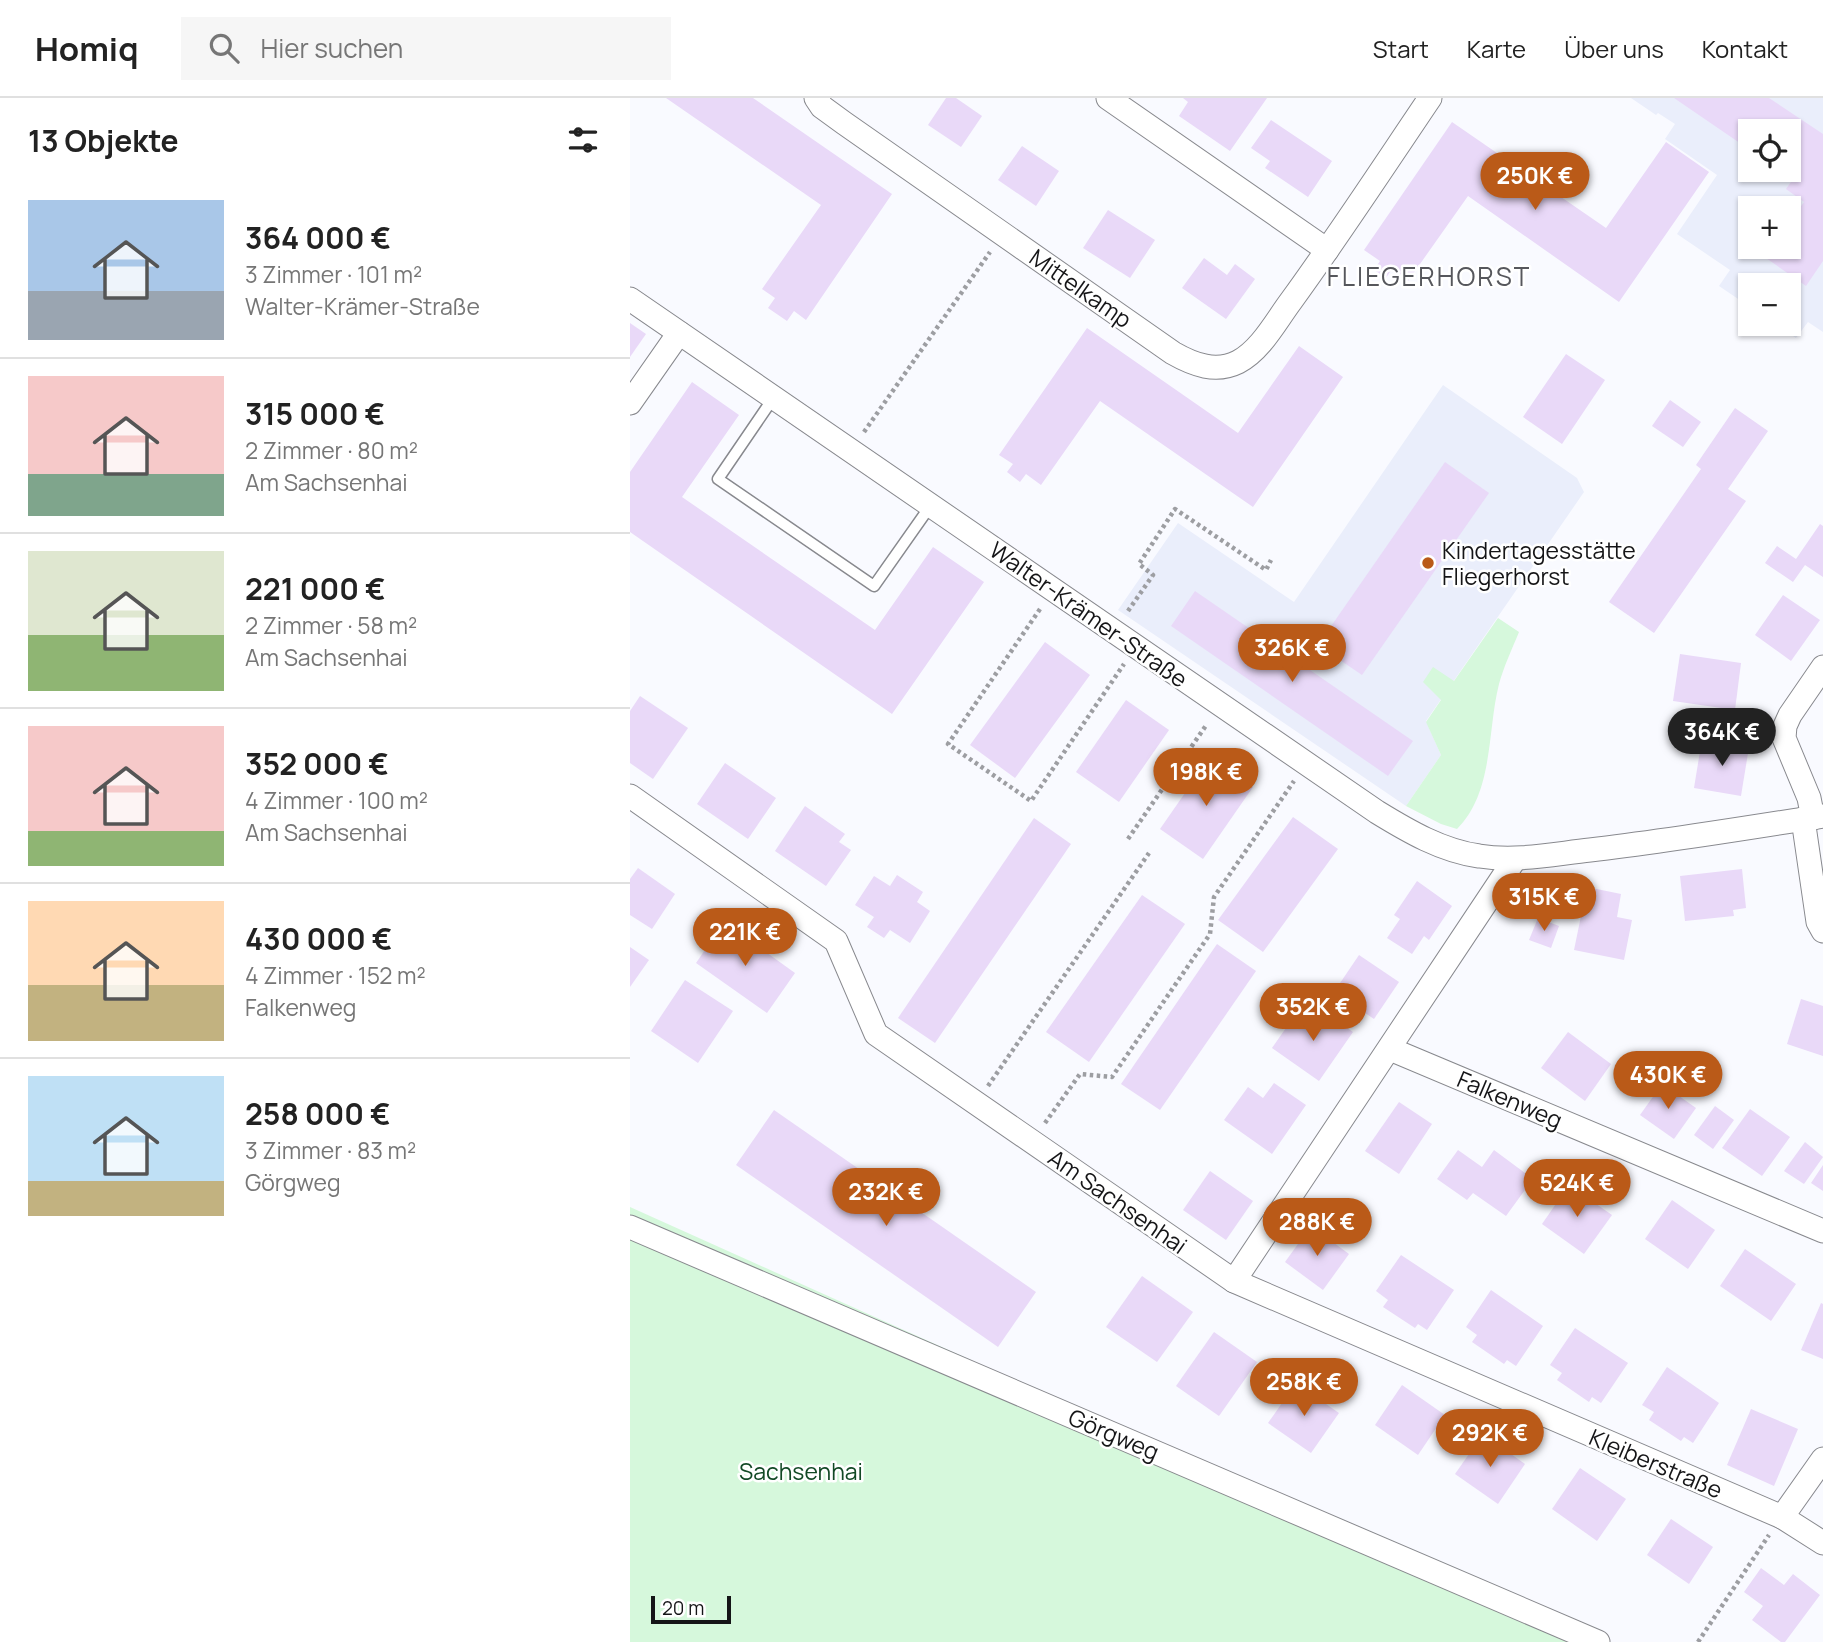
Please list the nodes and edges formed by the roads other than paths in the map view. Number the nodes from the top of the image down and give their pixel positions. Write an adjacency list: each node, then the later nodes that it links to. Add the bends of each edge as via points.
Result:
1 (816, 98): 4 (street, Mittelkamp, via 844,123 1188,362 1226,368 1242,360 1262,341)
2 (1108, 98): 4 (street)
3 (1430, 98): 4 (street, Mittelkamp)
4 (1327, 250)
5 (630, 299): 6 (street, Walter-Krämer-Straße)
6 (678, 332): 7 (street, Walter-Krämer-Straße); 8 (street)
7 (774, 397): 9 (street, Walter-Krämer-Straße); 9 (lane, via 718,479 729,487 874,586)
8 (630, 403)
9 (931, 505): 13 (street, Walter-Krämer-Straße, via 1407,831 1478,856)
10 (1823, 667): 12 (street, via 1790,715 1784,738)
11 (630, 796): 18 (street, Am Sachsenhai, via 836,941 876,1034)
12 (1813, 818): 13 (street, Walter-Krämer-Straße); 14 (street, via 1818,922)
13 (1515, 859): 15 (street)
14 (1823, 931)
15 (1390, 1049): 17 (street, Falkenweg); 18 (street)
16 (630, 1227): 22 (street, Görgweg)
17 (1823, 1231)
18 (1234, 1281): 20 (street, Kleiberstraße)
19 (1823, 1460): 20 (street)
20 (1782, 1517): 21 (street, Kleiberstraße)
21 (1823, 1543)
22 (1598, 1642)

